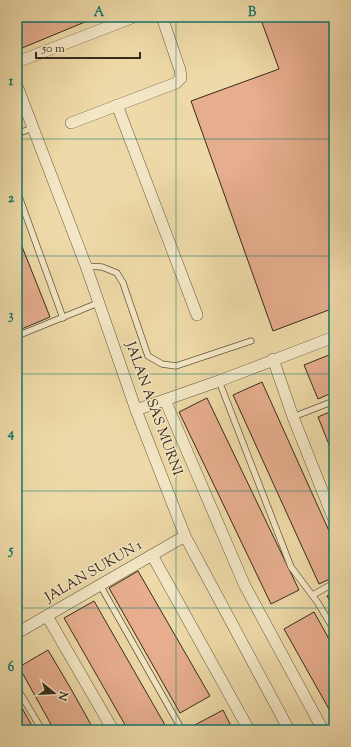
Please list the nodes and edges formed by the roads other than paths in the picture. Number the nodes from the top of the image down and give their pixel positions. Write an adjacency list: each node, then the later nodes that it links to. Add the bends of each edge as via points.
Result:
1 (134, 17): 3 (street)
2 (162, 17): 5 (street, via 181,78 176,83)
3 (17, 62)
4 (17, 86): 7 (street, JALAN ASAS MURNI)
5 (117, 105): 6 (street); 12 (street)
6 (71, 122)
7 (32, 128): 8 (lane); 10 (street, JALAN ASAS MURNI)
8 (17, 134)
9 (17, 191): 13 (lane)
10 (86, 266): 11 (street, JALAN ASAS MURNI); 16 (lane, via 102,267 117,273 123,282 148,356 162,364 176,366)
11 (98, 303): 13 (lane); 21 (street, JALAN ASAS MURNI)
12 (197, 315)
13 (63, 318): 14 (lane)
14 (17, 336)
15 (334, 337): 17 (street)
16 (251, 341)
17 (273, 359): 18 (street); 22 (street)
18 (219, 380): 19 (street); 28 (lane, via 292,567)
19 (165, 400): 21 (street); 38 (street, via 245,586)
20 (334, 401): 22 (lane)
21 (136, 410): 24 (street, JALAN ASAS MURNI)
22 (293, 417): 23 (street)
23 (334, 520)
24 (185, 536): 25 (street, JALAN SUKUN 1); 37 (street, JALAN ASAS MURNI)
25 (152, 555): 27 (street, JALAN SUKUN 1); 36 (street)
26 (334, 583): 28 (lane)
27 (100, 585): 29 (street, JALAN SUKUN 1); 33 (lane)
28 (312, 595): 30 (lane)
29 (47, 616): 31 (street, JALAN SUKUN 1); 35 (street)
30 (334, 630)
31 (17, 633)
32 (17, 688): 34 (lane)
33 (179, 729)
34 (42, 730)
35 (113, 730)
36 (249, 730)
37 (289, 730)
38 (323, 730)

